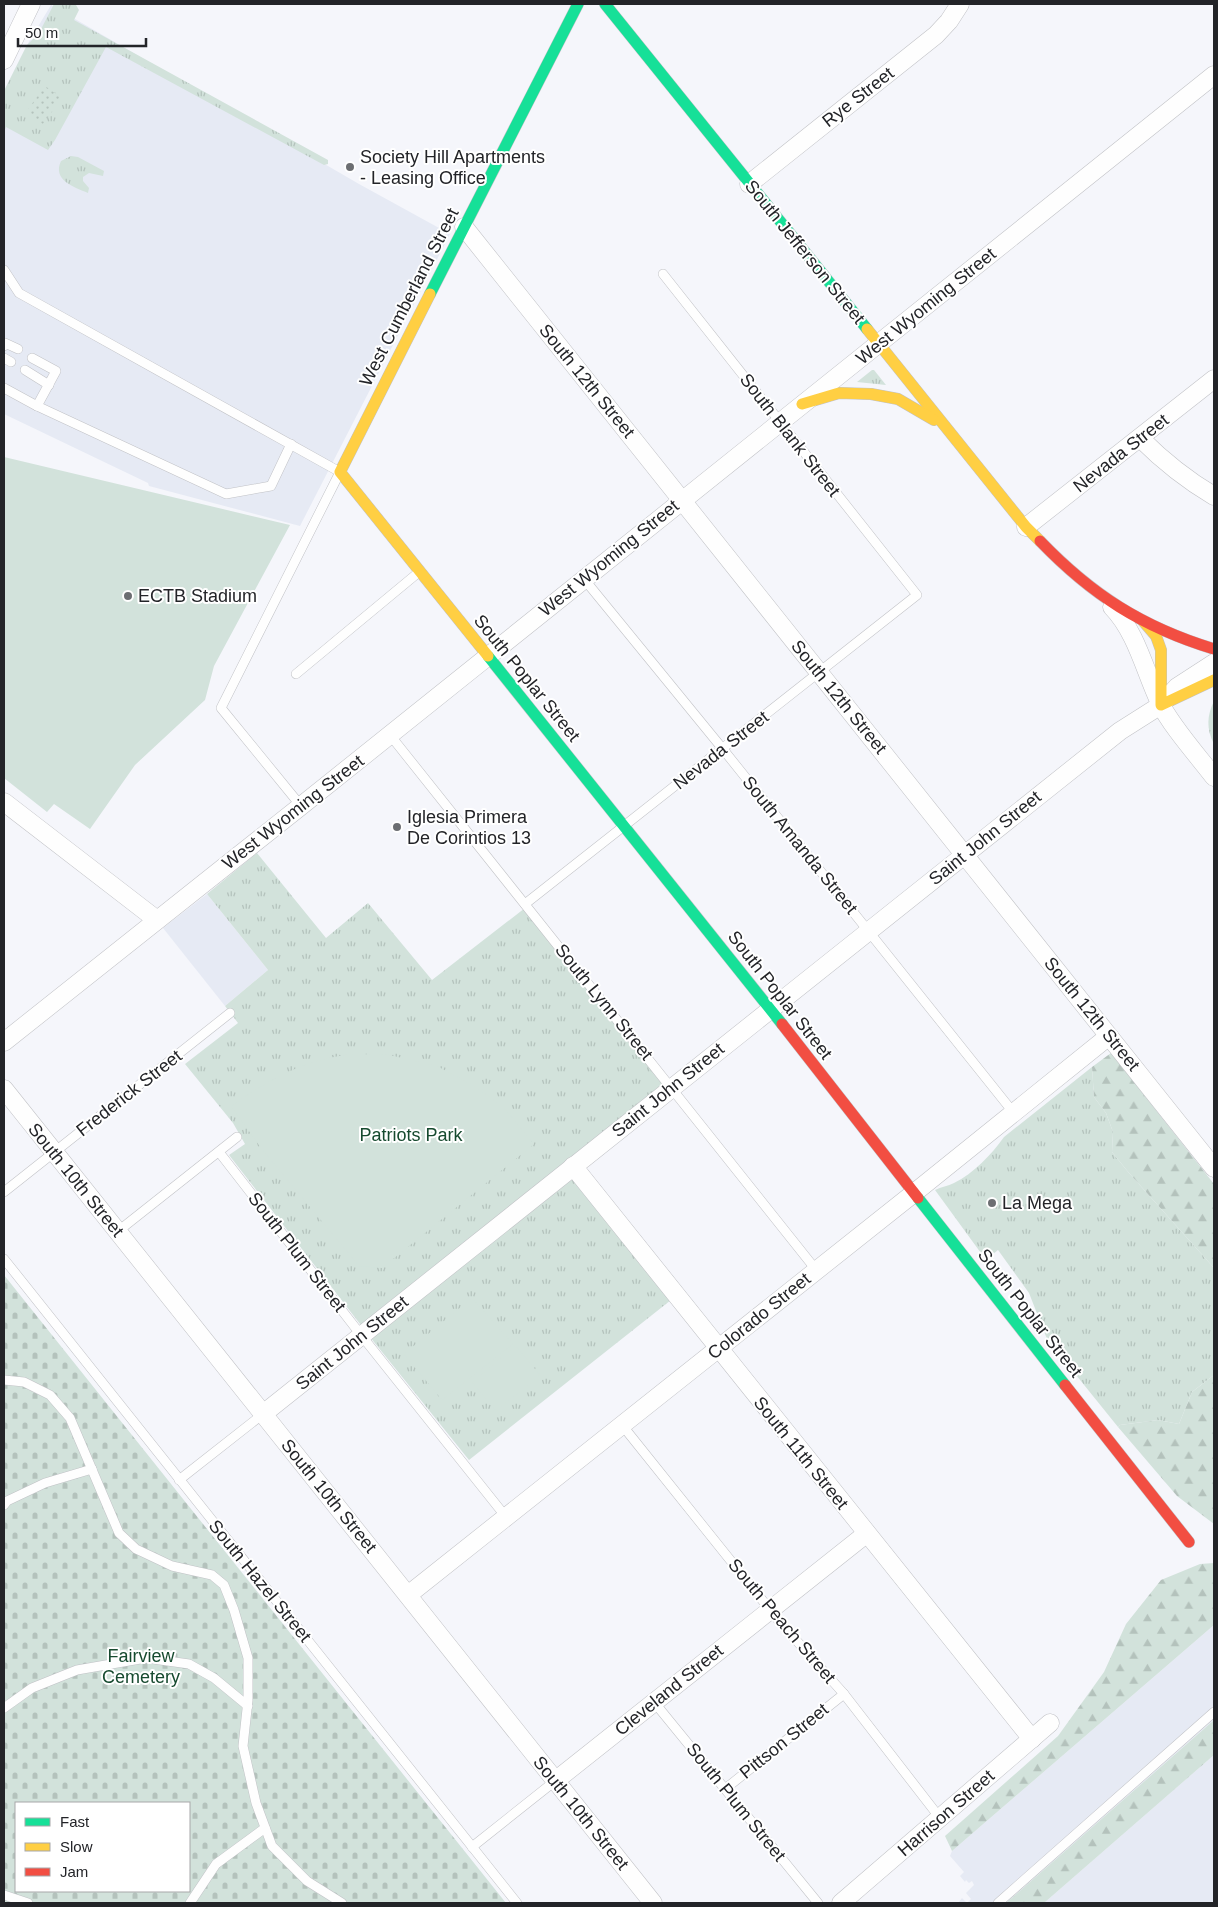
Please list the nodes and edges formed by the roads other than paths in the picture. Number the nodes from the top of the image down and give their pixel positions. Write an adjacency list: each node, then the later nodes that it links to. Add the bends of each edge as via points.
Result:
1 (32, 4): 5 (street)
2 (578, 4): 8 (street, West Cumberland Street)
3 (605, 4): 7 (street, South Jefferson Street)
4 (960, 4): 7 (street, Rye Street, via 936,35)
5 (4, 60)
6 (1214, 75): 11 (street, West Wyoming Street)
7 (749, 184): 11 (street, South Jefferson Street)
8 (464, 227): 25 (street, West Cumberland Street); 27 (street, South 12th Street)
9 (4, 270): 24 (lane, via 19,292)
10 (663, 274): 21 (lane, South Blank Street)
11 (879, 343): 19 (street, West Wyoming Street); 22 (street, South Jefferson Street)
12 (4, 346): 13 (lane, via 5,343)
13 (18, 350)
14 (32, 358): 17 (lane, via 56,371)
15 (25, 370): 17 (lane)
16 (1214, 379): 23 (street, Nevada Street)
17 (49, 384): 20 (lane)
18 (4, 388): 20 (lane)
19 (802, 404): 21 (street, West Wyoming Street); 22 (street, via 839,393 871,394 898,399)
20 (37, 406): 24 (lane, via 226,494 270,486)
21 (780, 422): 27 (street, West Wyoming Street); 32 (lane, South Blank Street)
22 (947, 428): 28 (street, South Jefferson Street)
23 (1140, 438): 26 (street, via 1163,461); 28 (street, Nevada Street)
24 (291, 444): 25 (lane)
25 (340, 472): 29 (street, South Poplar Street); 45 (lane, via 221,708)
26 (1214, 496)
27 (682, 500): 30 (street, West Wyoming Street); 37 (street, South 12th Street)
28 (1026, 527): 31 (street, South Jefferson Street, via 1075,576)
29 (419, 572): 35 (street, South Poplar Street); 38 (lane)
30 (584, 579): 35 (street, West Wyoming Street); 42 (lane, South Amanda Street)
31 (1100, 594): 33 (street, South Jefferson Street); 40 (street, via 1123,622)
32 (917, 595): 37 (lane, Nevada Street)
33 (1141, 619): 34 (street, South Jefferson Street, via 1164,632); 40 (street, via 1159,642)
34 (1214, 649)
35 (487, 657): 41 (street, West Wyoming Street); 46 (street, South Poplar Street)
36 (1214, 662): 40 (street, Saint John Street, via 1177,687)
37 (819, 672): 42 (lane, Nevada Street); 47 (street, South 12th Street)
38 (296, 674)
39 (1214, 680): 40 (street)
40 (1160, 705): 43 (street); 47 (street, Saint John Street, via 1120,731)
41 (390, 735): 45 (street, West Wyoming Street); 48 (lane, South Lynn Street)
42 (722, 748): 46 (lane, Nevada Street); 50 (lane, South Amanda Street)
43 (1214, 777)
44 (4, 802): 49 (street)
45 (301, 806): 49 (street, West Wyoming Street)
46 (624, 826): 48 (lane, Nevada Street); 51 (street, South Poplar Street)
47 (964, 854): 50 (street, Saint John Street); 53 (street, South 12th Street)
48 (524, 904): 55 (lane, South Lynn Street)
49 (157, 920): 54 (street, West Wyoming Street)
50 (868, 931): 51 (street, Saint John Street); 57 (lane, South Amanda Street)
51 (770, 1009): 55 (street, Saint John Street); 64 (street, South Poplar Street)
52 (230, 1013): 59 (lane, Frederick Street)
53 (1109, 1036): 57 (street, Colorado Street); 62 (street, South 12th Street)
54 (4, 1042)
55 (672, 1087): 61 (street, Saint John Street); 67 (lane, South Lynn Street)
56 (4, 1089): 59 (street, South 10th Street)
57 (1014, 1112): 64 (street, Colorado Street)
58 (237, 1137): 60 (lane)
59 (54, 1152): 63 (lane, Frederick Street); 65 (street, South 10th Street)
60 (219, 1152): 65 (lane); 68 (lane, South Plum Street)
61 (573, 1166): 68 (street, Saint John Street); 69 (street, South 11th Street)
62 (1214, 1168)
63 (4, 1192)
64 (914, 1194): 67 (street, Colorado Street); 78 (street, South Poplar Street)
65 (118, 1232): 71 (street, South 10th Street)
66 (4, 1259): 74 (lane, South Hazel Street)
67 (817, 1270): 69 (street, Colorado Street)
68 (361, 1335): 71 (street, Saint John Street); 76 (lane, South Plum Street)
69 (718, 1349): 72 (street, Colorado Street); 77 (street, South 11th Street)
70 (4, 1380): 73 (lane, via 24,1382 50,1395 70,1418)
71 (263, 1414): 74 (lane, Saint John Street); 79 (street, South 10th Street)
72 (622, 1425): 76 (street, Colorado Street); 80 (lane, South Peach Street)
73 (92, 1469): 75 (lane, via 45,1483); 83 (lane, via 118,1533 136,1549 172,1566 212,1576 224,1585 248,1658)
74 (179, 1480): 92 (lane, South Hazel Street)
75 (4, 1505)
76 (506, 1517): 79 (street, Colorado Street)
77 (866, 1534): 80 (street, Cleveland Street); 87 (street, South 11th Street)
78 (1189, 1542)
79 (408, 1595): 88 (street, South 10th Street)
80 (770, 1610): 81 (lane, South Peach Street); 82 (street, Cleveland Street)
81 (844, 1694): 89 (lane, Pittson Street); 90 (lane, South Peach Street)
82 (654, 1702): 88 (street, Cleveland Street); 89 (lane, South Plum Street)
83 (248, 1706): 84 (lane, via 214,1678 189,1664 146,1658 77,1670 32,1688); 91 (lane, via 243,1746)
84 (4, 1708)
85 (1214, 1712): 101 (lane)
86 (1050, 1723): 87 (street, Harrison Street)
87 (1032, 1739): 90 (street, Harrison Street)
88 (555, 1780): 92 (lane, Cleveland Street); 98 (street, South 10th Street)
89 (725, 1789): 99 (lane, South Plum Street)
90 (940, 1818): 100 (street, Harrison Street)
91 (265, 1828): 95 (lane, via 216,1864); 96 (lane, via 272,1846 307,1882)
92 (472, 1847): 97 (lane, South Hazel Street)
93 (4, 1894): 94 (lane)
94 (28, 1903)
95 (190, 1903)
96 (342, 1903)
97 (517, 1903)
98 (653, 1903)
99 (818, 1903)
100 (841, 1903)
101 (998, 1903)

